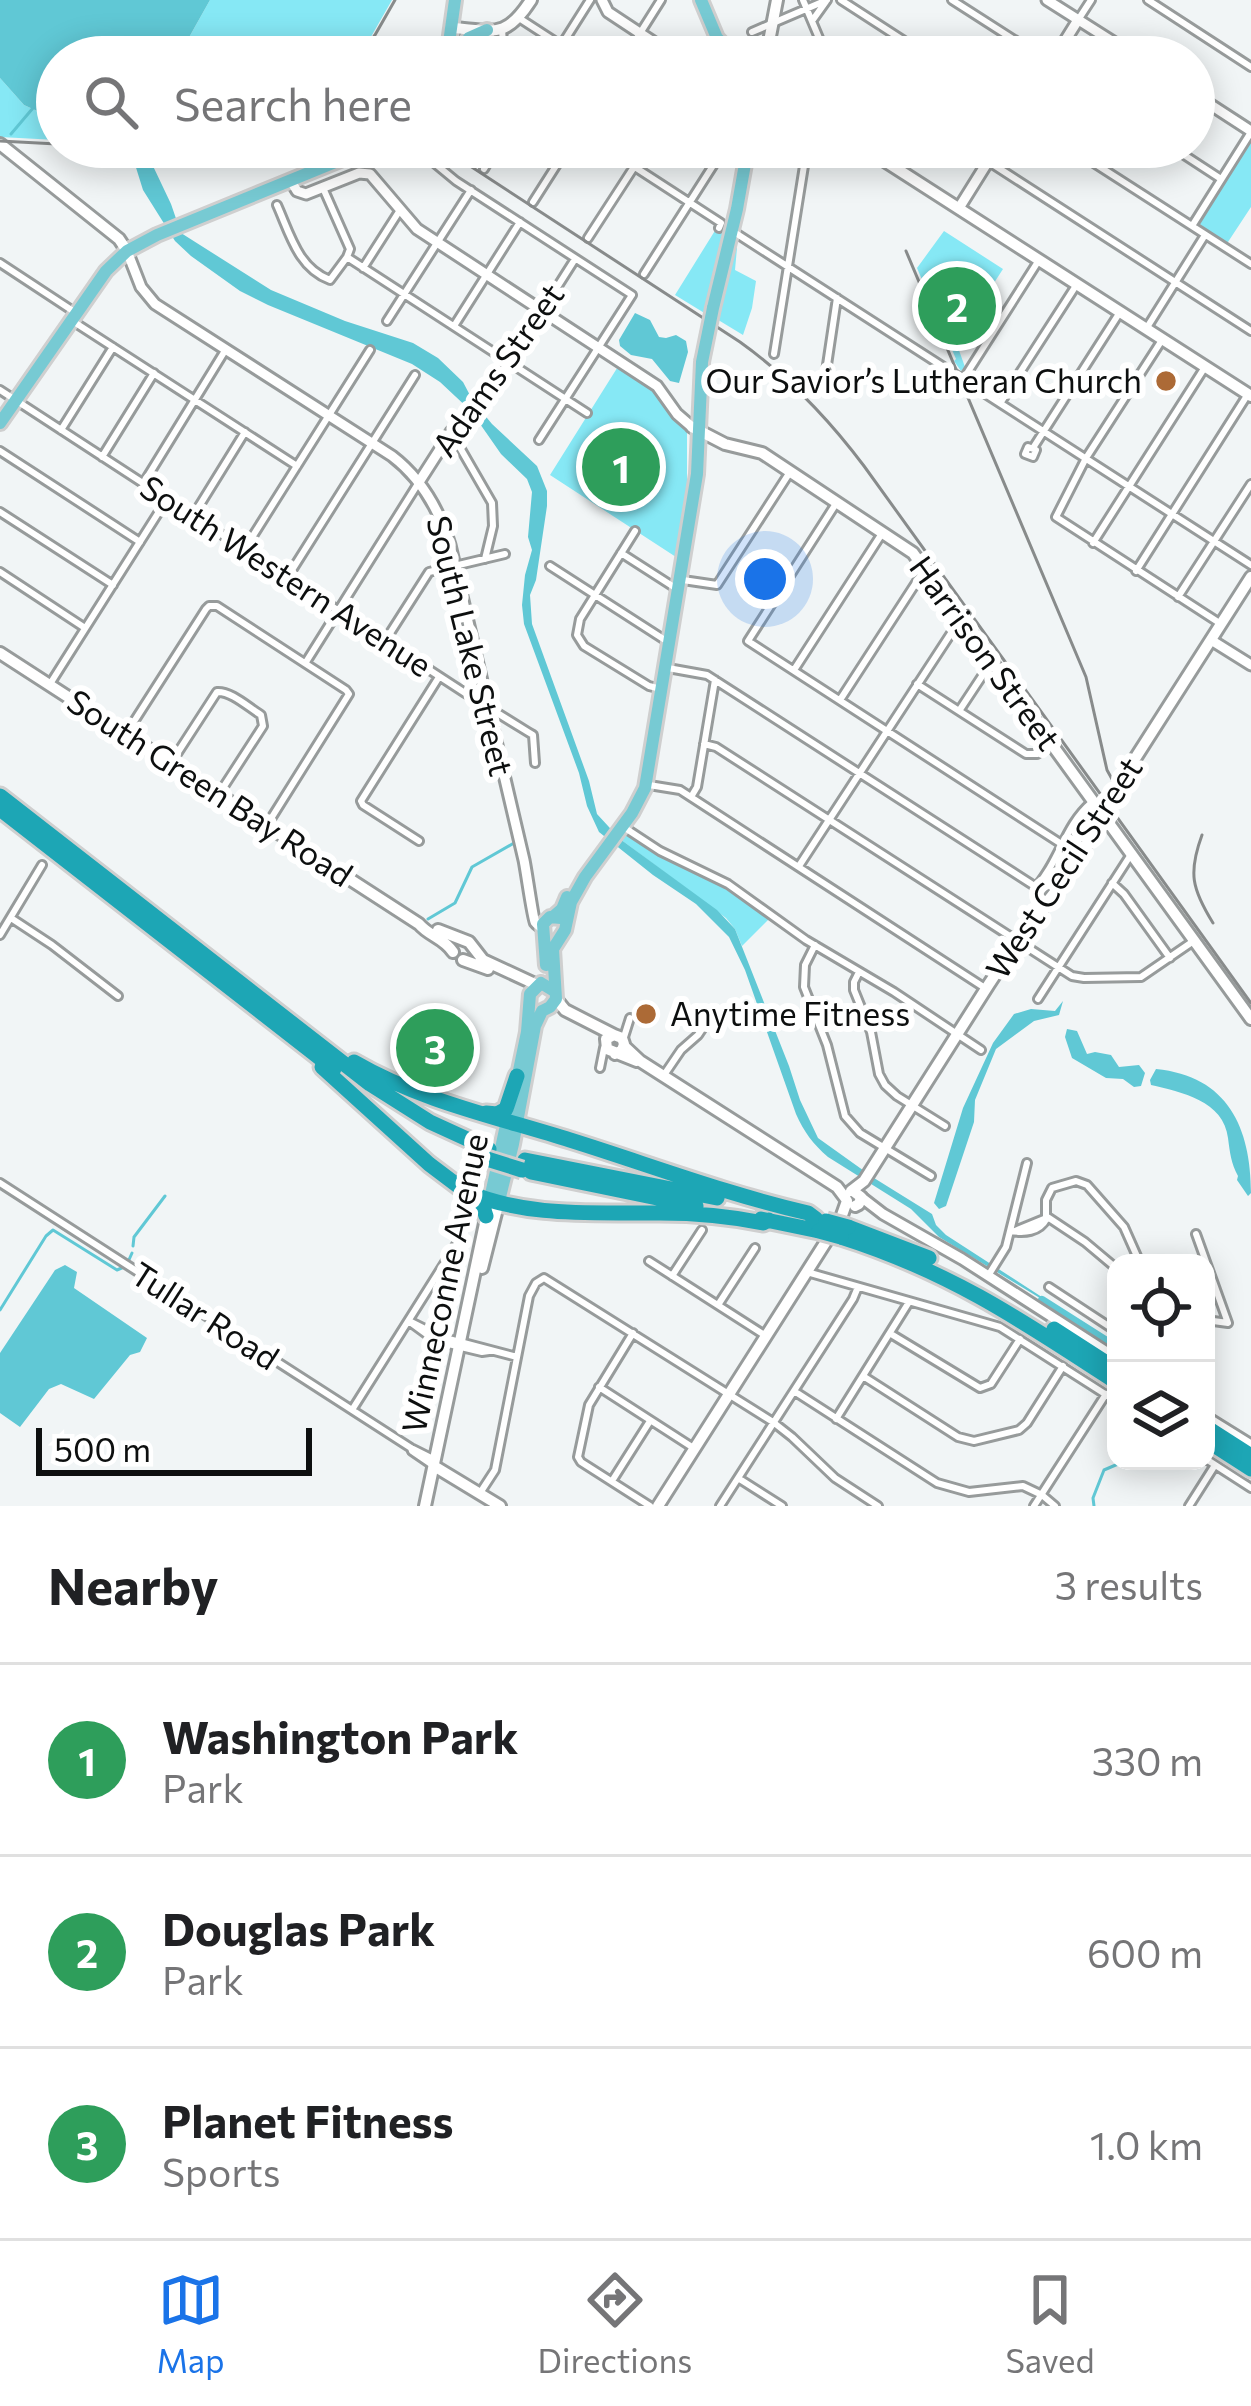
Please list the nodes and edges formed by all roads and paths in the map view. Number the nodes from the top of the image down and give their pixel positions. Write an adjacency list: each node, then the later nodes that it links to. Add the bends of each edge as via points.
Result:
1 (458, 0): 19 (main road)
2 (531, 0): 15 (main road)
3 (590, 0): 27 (street)
4 (602, 0): 22 (street)
5 (661, 0): 22 (street)
6 (701, 0): 30 (main road)
7 (777, 0): 18 (main road)
8 (827, 0): 14 (street); 17 (street)
9 (842, 0): 33 (street)
10 (952, 0): 34 (street)
11 (1047, 0): 16 (street)
12 (1091, 0): 16 (street)
13 (1148, 0): 37 (street)
14 (805, 4): 17 (street); 18 (street)
15 (519, 19): 20 (main road); 26 (street)
16 (1078, 20): 35 (street); 36 (street)
17 (812, 21): 32 (street)
18 (773, 23): 21 (street); 31 (main road)
19 (456, 28): 20 (main road); 23 (main road)
20 (494, 30): 24 (main road); 25 (street)
21 (752, 32)
22 (640, 33): 28 (street); 29 (street)
23 (455, 36)
24 (478, 36)
25 (498, 36)
26 (546, 36)
27 (568, 36)
28 (638, 36)
29 (644, 36)
30 (716, 36)
31 (770, 36)
32 (818, 36)
33 (897, 36)
34 (1008, 36)
35 (1068, 36)
36 (1104, 36)
37 (1203, 36)
38 (1215, 44): 39 (street)
39 (1251, 67)
40 (1215, 108): 41 (street)
41 (1251, 132): 56 (street)
42 (0, 144): 71 (main road)
43 (322, 168): 57 (main road)
44 (439, 168): 59 (street)
45 (555, 168): 60 (street)
46 (634, 168): 69 (street)
47 (638, 168): 61 (street)
48 (710, 168): 61 (street)
49 (743, 168): 67 (main road, Winneconne Avenue)
50 (804, 168): 77 (street)
51 (898, 168): 63 (main road)
52 (984, 168): 63 (street)
53 (999, 168): 81 (street)
54 (1102, 168): 66 (street)
55 (1205, 168): 56 (street)
56 (1221, 178): 66 (street)
57 (291, 181): 58 (street, Harrison Street, via 303,194); 71 (main road)
58 (323, 188): 64 (street, Harrison Street, via 367,172); 72 (street)
59 (471, 190): 65 (street); 70 (street)
60 (533, 202)
61 (690, 203): 67 (street); 79 (street)
62 (278, 205): 72 (street, via 303,262 326,280)
63 (959, 208): 74 (main road)
64 (400, 210): 70 (street, Harrison Street); 78 (street)
65 (520, 222): 73 (street); 80 (street)
66 (1192, 226): 68 (street)
67 (725, 230): 77 (street); 113 (main road, Winneconne Avenue, bridge)
68 (1205, 235): 76 (street); 81 (street)
69 (589, 238)
70 (437, 242): 80 (street, Harrison Street); 83 (street)
71 (127, 251): 87 (main road); 95 (street, South Lake Street, via 151,301)
72 (347, 257): 78 (street)
73 (575, 259): 85 (street, Adams Street); 94 (street, via 632,295)
74 (1039, 260): 82 (main road); 102 (street)
75 (0, 263): 87 (street)
76 (1251, 264)
77 (788, 266): 84 (street); 97 (street)
78 (363, 268): 83 (street)
79 (644, 274)
80 (487, 275): 85 (street, Harrison Street); 89 (street)
81 (1175, 282): 90 (street); 91 (street)
82 (1077, 284): 86 (main road); 109 (street)
83 (404, 294): 88 (street); 89 (street)
84 (837, 298): 102 (street); 103 (street)
85 (542, 311): 94 (street, Harrison Street); 98 (street, Adams Street)
86 (1120, 312): 90 (main road); 115 (street)
87 (74, 317): 93 (street); 107 (main road)
88 (387, 321)
89 (454, 327): 98 (street)
90 (1146, 329): 92 (main road)
91 (1251, 332)
92 (1163, 339): 99 (main road); 123 (street)
93 (113, 347): 100 (street); 114 (street)
94 (598, 347): 106 (street); 113 (street, Harrison Street, via 658,386)
95 (226, 349): 108 (street); 111 (street, South Lake Street)
96 (370, 350): 111 (street)
97 (774, 354)
98 (509, 363): 106 (street); 117 (street, Adams Street)
99 (1205, 367): 105 (main road); 129 (street)
100 (154, 374): 108 (street); 122 (street)
101 (415, 375): 119 (street)
102 (963, 379): 109 (street)
103 (824, 385)
104 (0, 390): 107 (street, South Western Avenue)
105 (1250, 395): 133 (street)
106 (565, 399): 110 (street); 118 (street)
107 (16, 400): 112 (main road); 114 (street, South Western Avenue)
108 (195, 400): 116 (street); 127 (street)
109 (1000, 403): 115 (street)
110 (586, 413)
111 (328, 415): 119 (street, South Lake Street); 124 (street)
112 (0, 423)
113 (695, 428): 125 (main road, Harrison Street); 152 (main road, Winneconne Avenue)
114 (61, 430): 122 (street, South Western Avenue)
115 (1044, 431): 120 (street); 123 (street)
116 (245, 432): 124 (street); 134 (street)
117 (451, 432): 126 (street, Adams Street); 143 (street, via 492,503)
118 (539, 440)
119 (372, 443): 126 (street, South Lake Street); 151 (street)
120 (1034, 448)
121 (0, 451): 138 (street)
122 (102, 457): 127 (street, South Western Avenue)
123 (1086, 458): 129 (street); 139 (street, via 1056,517)
124 (297, 466): 140 (street)
125 (790, 472): 131 (main road, Harrison Street); 152 (street, via 717,585)
126 (419, 482): 145 (street, South Lake Street, via 439,511); 156 (street, Adams Street)
127 (143, 484): 130 (street, South Western Avenue)
128 (1251, 484): 137 (street)
129 (1129, 486): 133 (street); 139 (street)
130 (167, 499): 134 (street, South Western Avenue); 138 (street)
131 (837, 502): 136 (main road, Harrison Street); 168 (street, via 748,641)
132 (0, 512): 153 (street)
133 (1172, 513): 137 (street); 148 (street)
134 (193, 516): 140 (street, South Western Avenue)
135 (634, 531): 141 (street)
136 (883, 532): 147 (main road, Harrison Street); 168 (street)
137 (1215, 541): 144 (street); 155 (street)
138 (140, 542): 153 (street)
139 (1093, 543): 148 (street)
140 (244, 550): 151 (street, South Western Avenue)
141 (621, 553): 152 (street); 154 (street)
142 (505, 554): 143 (street)
143 (484, 559): 145 (street)
144 (1251, 565)
145 (455, 566): 161 (street, via 427,574); 175 (street, South Lake Street)
146 (550, 566): 154 (street)
147 (926, 569): 157 (main road, Harrison Street); 174 (street)
148 (1136, 571): 155 (street)
149 (0, 572): 159 (street)
150 (1251, 577): 158 (main road, West Cecil Street)
151 (287, 578): 156 (street, South Western Avenue)
152 (678, 584): 162 (main road, Winneconne Avenue)
153 (112, 585): 159 (street)
154 (595, 595): 162 (street); 173 (street, via 577,627 581,643)
155 (1178, 597): 158 (street)
156 (338, 611): 161 (street, South Western Avenue); 165 (street, Adams Street)
157 (961, 618): 164 (main road, Harrison Street); 171 (street)
158 (1221, 624): 160 (main road, West Cecil Street)
159 (86, 628): 172 (street)
160 (1211, 640): 166 (street); 205 (main road, West Cecil Street, bridge)
161 (385, 641): 169 (street, South Western Avenue)
162 (669, 642): 167 (main road, Winneconne Avenue)
163 (0, 653): 172 (main road, South Green Bay Road)
164 (992, 662): 176 (street); 180 (main road, Harrison Street)
165 (305, 664): 178 (street, via 209,606); 191 (street, via 349,696)
166 (1251, 665)
167 (665, 668): 170 (street); 173 (main road, Winneconne Avenue)
168 (794, 671): 174 (street)
169 (440, 677): 175 (street, South Western Avenue); 193 (street, via 361,802)
170 (715, 680): 179 (street); 183 (street)
171 (917, 684): 176 (street); 177 (street)
172 (49, 685): 178 (main road, South Green Bay Road)
173 (661, 689): 184 (main road, Winneconne Avenue)
174 (840, 700): 177 (street)
175 (488, 707): 182 (street, South Western Avenue, via 533,735); 201 (street, South Lake Street, via 536,923)
176 (959, 711): 180 (street, via 1028,755)
177 (887, 730): 183 (street); 194 (street)
178 (126, 734): 181 (main road, South Green Bay Road)
179 (704, 744): 187 (street); 190 (street)
180 (1052, 744): 188 (main road, Harrison Street)
181 (171, 763): 186 (main road, South Green Bay Road); 186 (street, via 217,692 248,706 263,723)
182 (535, 763)
183 (859, 773): 190 (street); 194 (street, via 1033,885)
184 (645, 784): 187 (street); 192 (main road, Winneconne Avenue)
185 (0, 792): 222 (highway)
186 (219, 794): 191 (main road, South Green Bay Road)
187 (691, 797): 197 (street)
188 (1093, 801): 194 (street); 195 (main road, Harrison Street)
189 (0, 809): 221 (highway)
190 (829, 820): 197 (street); 205 (street)
191 (267, 825): 200 (main road, South Green Bay Road)
192 (614, 835): 201 (main road, Winneconne Avenue); 206 (street, via 728,884)
193 (419, 841)
194 (1063, 845)
195 (1132, 853): 198 (street); 204 (main road, Harrison Street)
196 (42, 865): 199 (street)
197 (798, 866): 213 (street)
198 (1112, 883): 209 (street); 210 (street)
199 (11, 918): 202 (street); 214 (street)
200 (419, 923): 203 (main road, South Green Bay Road); 208 (main road, South Green Bay Road)
201 (558, 927): 212 (main road, Winneconne Avenue); 217 (main road, Winneconne Avenue)
202 (0, 935)
203 (463, 940): 207 (main road); 208 (main road, via 456,942)
204 (1195, 940): 209 (street); 218 (main road, Harrison Street)
205 (1018, 941): 210 (street); 213 (main road, West Cecil Street)
206 (815, 945): 211 (street); 233 (street, via 804,987 840,1107)
207 (473, 949): 208 (main road, via 469,958); 212 (main road)
208 (458, 956): 216 (main road, South Green Bay Road, via 519,985)
209 (1170, 958): 210 (street, via 1138,978 1081,978)
210 (1058, 968): 215 (street)
211 (860, 972): 220 (street); 226 (street, via 854,990 881,1078)
212 (539, 984): 216 (main road, Winneconne Avenue); 217 (main road, via 549,986)
213 (986, 988): 220 (main road, West Cecil Street)
214 (118, 996)
215 (1038, 999)
216 (530, 1000): 217 (main road, via 535,1008); 224 (main road, Winneconne Avenue)
217 (550, 1003): 225 (main road); 228 (main road, Winneconne Avenue, via 534,1031)
218 (1251, 1019)
219 (708, 1020): 225 (street)
220 (956, 1035): 223 (street); 226 (main road, West Cecil Street)
221 (305, 1046): 230 (highway, via 395,1114); 238 (highway, via 421,1157)
222 (325, 1047): 227 (highway); 230 (highway, via 397,1102)
223 (981, 1050)
224 (518, 1076): 227 (highway, via 504,1111); 228 (main road, Winneconne Avenue)
225 (664, 1076): 234 (main road)
226 (912, 1106): 229 (street); 233 (main road, West Cecil Street)
227 (477, 1112): 228 (highway)
228 (514, 1120): 237 (highway, via 738,1196 808,1213); 238 (main road, Winneconne Avenue)
229 (945, 1126)
230 (488, 1154): 232 (highway)
231 (1027, 1163): 242 (street)
232 (524, 1165): 237 (highway); 240 (highway)
233 (871, 1170): 235 (street); 237 (main road, West Cecil Street)
234 (814, 1173): 237 (main road); 237 (main road)
235 (931, 1176)
236 (0, 1183): 277 (street, Tullar Road)
237 (844, 1209): 240 (highway); 250 (main road, West Cecil Street); 251 (street, via 883,1214); 268 (highway); 271 (highway)
238 (492, 1210): 240 (highway); 265 (main road, Winneconne Avenue)
239 (1047, 1218): 242 (street, via 1031,1231); 246 (street, via 1052,1188 1083,1182 1124,1227); 248 (street)
240 (769, 1220)
241 (702, 1230): 252 (street)
242 (1012, 1232): 251 (street)
243 (1196, 1234): 247 (street)
244 (461, 1237): 258 (street)
245 (755, 1248): 257 (street)
246 (1136, 1254)
247 (1203, 1254)
248 (1107, 1260)
249 (649, 1261): 252 (street)
250 (807, 1272): 253 (street); 263 (main road, West Cecil Street)
251 (989, 1274): 266 (street)
252 (672, 1276): 257 (street)
253 (858, 1287): 256 (street); 274 (street)
254 (1049, 1287): 260 (street)
255 (1215, 1287): 259 (street, via 1228,1323)
256 (909, 1302): 262 (street); 264 (street)
257 (718, 1306): 263 (street)
258 (409, 1321): 265 (street); 277 (street)
259 (1215, 1321)
260 (1107, 1325)
261 (633, 1334): 267 (street, via 542,1278 531,1291); 273 (street); 275 (street)
262 (890, 1334): 264 (street, via 980,1388); 270 (street)
263 (766, 1336): 275 (main road, West Cecil Street)
264 (1020, 1339): 269 (street)
265 (462, 1345): 267 (street); 287 (main road, Winneconne Avenue)
266 (1107, 1352)
267 (517, 1357): 294 (street, via 495,1470)
268 (1107, 1363)
269 (1063, 1366): 270 (street, via 1022,1428 974,1442); 272 (street)
270 (863, 1376): 278 (street)
271 (1107, 1385)
272 (1107, 1386)
273 (599, 1388): 279 (street); 292 (street, via 579,1459)
274 (794, 1391): 278 (street); 281 (street)
275 (728, 1394): 281 (street); 285 (main road, West Cecil Street)
276 (1107, 1394): 295 (street)
277 (352, 1410): 287 (street, Tullar Road)
278 (836, 1419): 295 (street, via 945,1486 1023,1486)
279 (650, 1421): 285 (street); 292 (street)
280 (1215, 1422): 283 (street)
281 (773, 1423): 291 (street); 301 (street)
282 (1215, 1433): 286 (highway)
283 (1251, 1444)
284 (1215, 1446): 289 (highway)
285 (694, 1449): 298 (main road, West Cecil Street)
286 (1251, 1456)
287 (437, 1465): 294 (main road, Tullar Road); 296 (main road, Winneconne Avenue)
288 (1215, 1465): 293 (street)
289 (1251, 1469)
290 (1212, 1470): 304 (street)
291 (738, 1478): 299 (street); 300 (street)
292 (612, 1481): 298 (street)
293 (1251, 1488)
294 (480, 1493): 297 (main road, Tullar Road)
295 (1042, 1495): 302 (street); 303 (street)
296 (429, 1506)
297 (500, 1506)
298 (654, 1506)
299 (720, 1506)
300 (782, 1506)
301 (878, 1506)
302 (1034, 1506)
303 (1055, 1506)
304 (1189, 1506)

